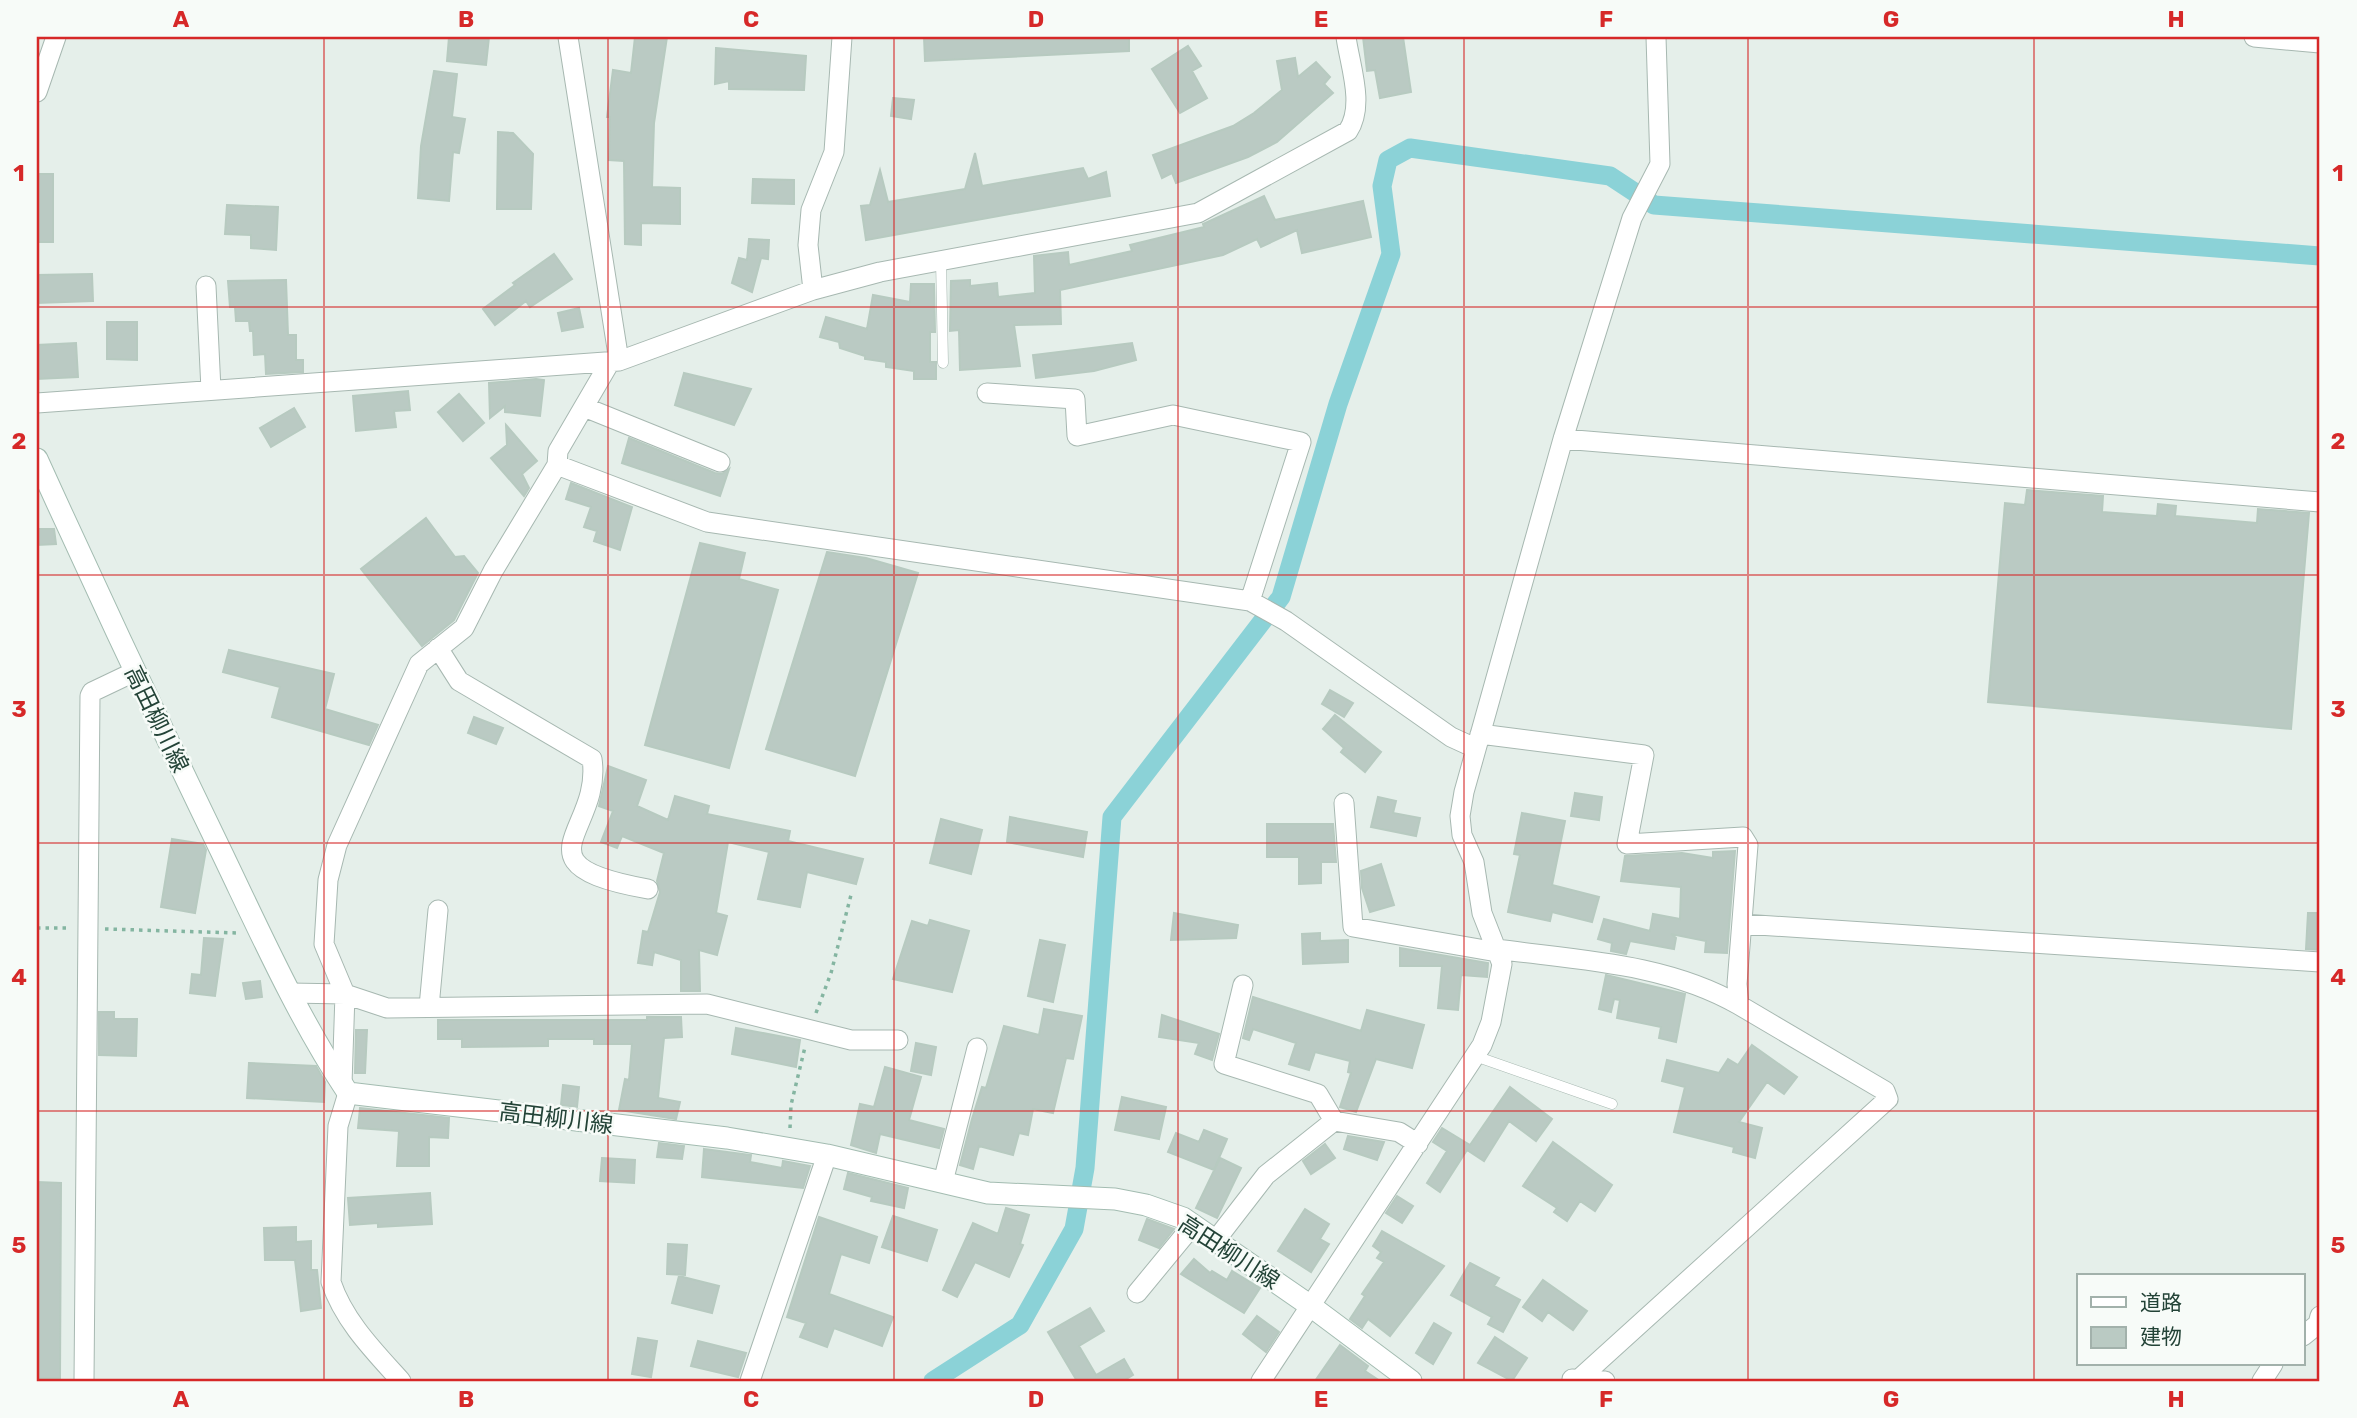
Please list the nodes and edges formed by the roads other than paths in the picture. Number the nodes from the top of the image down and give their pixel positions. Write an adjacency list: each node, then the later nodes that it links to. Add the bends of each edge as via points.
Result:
1 (56, 37): 8 (street)
2 (568, 37): 12 (street)
3 (842, 37): 11 (street, via 834,152 811,210 808,244)
4 (1346, 37): 9 (street, via 1356,118 1348,131 1198,213)
5 (1656, 37): 18 (street, via 1660,164 1632,218)
6 (2254, 37): 7 (street)
7 (2320, 43)
8 (37, 92)
9 (941, 260): 11 (street); 13 (lane)
10 (206, 286): 14 (street)
11 (813, 290): 12 (street)
12 (614, 362): 14 (street); 17 (street)
13 (943, 363)
14 (211, 390): 16 (street)
15 (987, 393): 23 (street, via 1075,399 1077,436 1173,415 1301,442)
16 (37, 403)
17 (584, 407): 20 (street); 21 (street, via 558,451)
18 (1563, 439): 22 (street); 26 (street)
19 (37, 459): 25 (main road, 高田柳川線)
20 (720, 463)
21 (558, 465): 23 (street, via 707,522); 24 (street, via 464,628)
22 (2320, 502)
23 (1251, 601): 26 (street, via 1451,737)
24 (438, 648): 28 (street, via 459,681 592,759 595,776 571,841 573,857 586,872 607,881); 35 (street, via 419,664 337,845 328,880 324,944)
25 (134, 672): 34 (main road, 高田柳川線); 55 (street, via 90,696)
26 (1478, 741): 30 (street, via 1644,755 1627,844 1743,837 1748,845); 31 (street, via 1464,792 1462,835 1475,862 1482,913)
27 (1344, 803): 31 (street, via 1353,927)
28 (648, 889)
29 (438, 910): 37 (street)
30 (1743, 924): 32 (street); 36 (street)
31 (1496, 951): 36 (street, via 1658,972 1709,988); 40 (street, via 1502,964 1496,1002)
32 (2320, 962)
33 (1243, 985): 43 (street, via 1224,1065 1318,1094)
34 (290, 993): 35 (street); 41 (main road, 高田柳川線)
35 (345, 994): 37 (street, via 387,1008); 41 (street)
36 (1739, 1005): 54 (street, via 1885,1090 1888,1099)
37 (429, 1007): 38 (street, via 707,1004 841,1038)
38 (898, 1040)
39 (977, 1048): 46 (street)
40 (1475, 1056): 42 (lane); 44 (street)
41 (345, 1089): 45 (main road, 高田柳川線); 56 (street, via 338,1126 331,1282 338,1304)
42 (1612, 1104)
43 (1334, 1121): 44 (street, via 1399,1132); 48 (street, via 1266,1175)
44 (1418, 1144): 50 (street)
45 (827, 1155): 46 (main road, 高田柳川線); 57 (street)
46 (943, 1182): 47 (main road, 高田柳川線, via 988,1193 1115,1199 1146,1205)
47 (1193, 1225): 48 (main road, 高田柳川線); 49 (street)
48 (1216, 1241): 50 (main road, 高田柳川線)
49 (1137, 1293)
50 (1312, 1307): 58 (street); 59 (main road, 高田柳川線)
51 (2320, 1316): 52 (street, via 2318,1324)
52 (2304, 1335)
53 (2272, 1366): 61 (street)
54 (1573, 1380): 60 (street)
55 (85, 1381)
56 (401, 1381)
57 (750, 1381)
58 (1261, 1381)
59 (1411, 1381)
60 (1605, 1381)
61 (2262, 1381)

